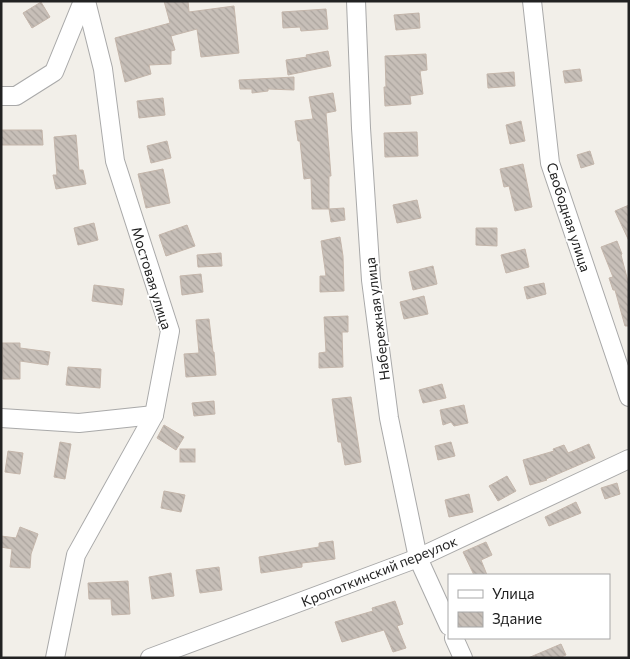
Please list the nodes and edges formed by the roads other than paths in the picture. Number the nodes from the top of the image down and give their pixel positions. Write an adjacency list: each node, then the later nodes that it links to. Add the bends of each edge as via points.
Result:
1 (85, 1): 4 (street, via 54,72 16,96); 6 (street, Мостовая улица, via 103,69 115,161 170,331)
2 (356, 1): 9 (street, Набережная улица, via 371,280 389,418)
3 (532, 1): 5 (street, Свободная улица, via 550,163)
4 (1, 96)
5 (629, 397)
6 (154, 415): 7 (street, via 79,423); 12 (street, Мостовая улица, via 76,555)
7 (1, 418)
8 (629, 459): 9 (street, Кропоткинский переулок)
9 (418, 558): 10 (street, Набережная улица); 13 (street, Кропоткинский переулок)
10 (448, 624)
11 (454, 639): 14 (street)
12 (55, 658)
13 (150, 658)
14 (463, 658)

